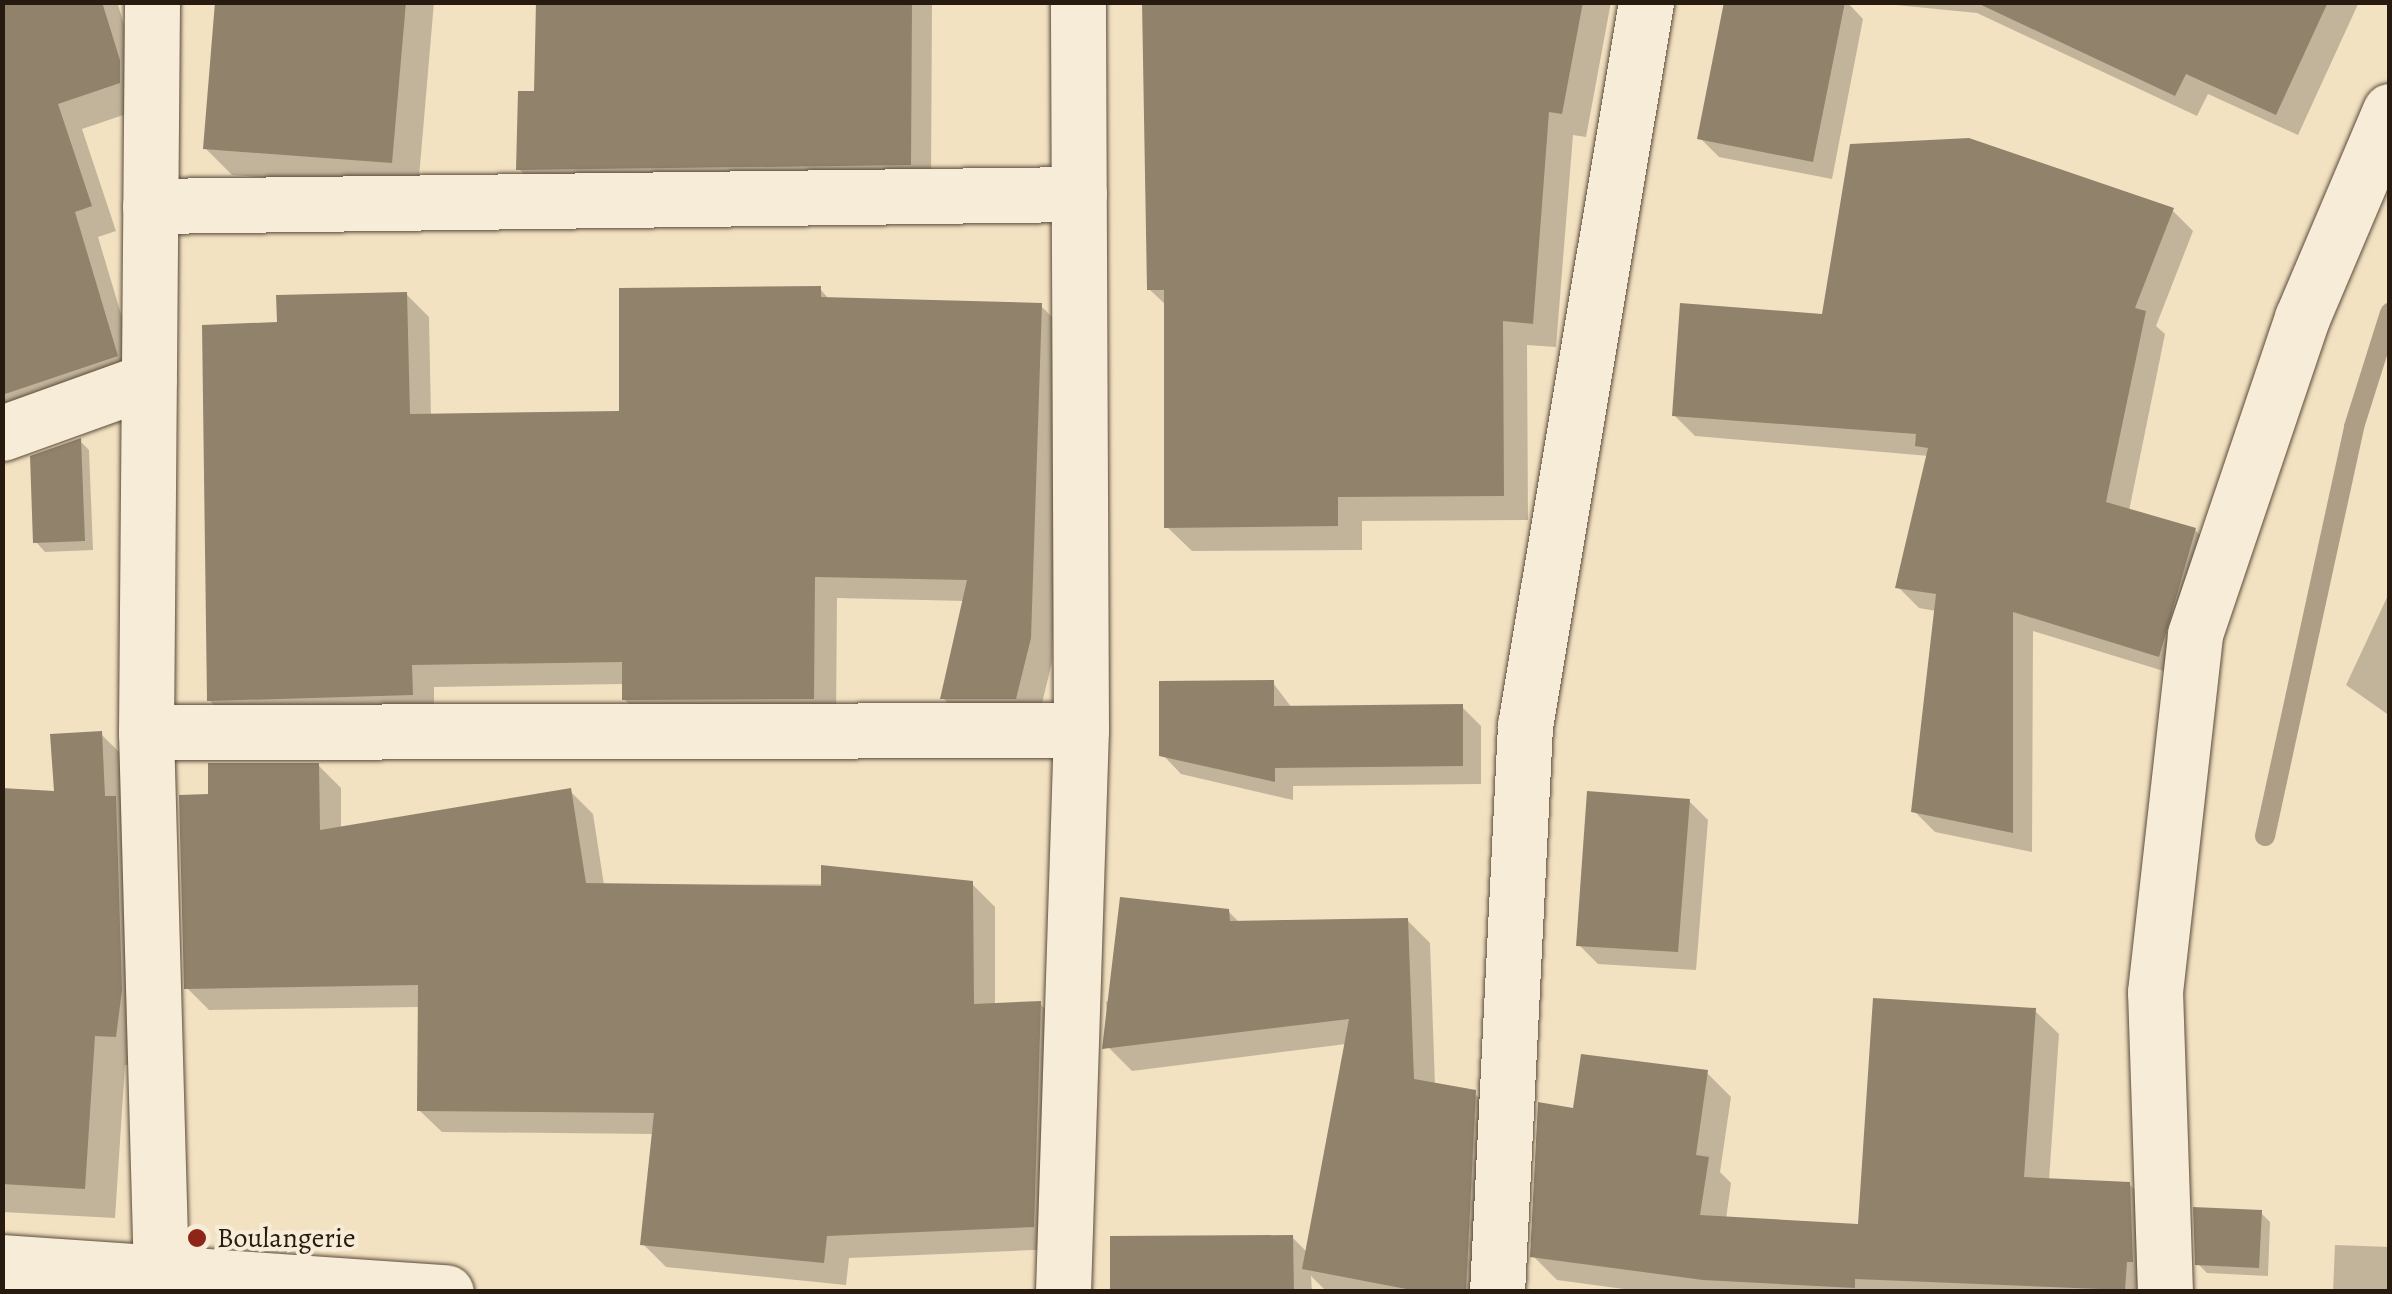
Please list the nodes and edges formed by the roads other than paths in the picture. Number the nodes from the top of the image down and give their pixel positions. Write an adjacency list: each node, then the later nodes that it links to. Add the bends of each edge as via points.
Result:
1 (152, 2): 6 (street)
2 (1078, 2): 5 (street)
3 (1646, 2): 15 (street, via 1525,726)
4 (2390, 111): 16 (street, via 2302,318 2196,634 2155,992)
5 (1079, 194): 6 (street); 9 (street)
6 (150, 206): 7 (street)
7 (149, 380): 8 (street); 10 (street)
8 (2, 433)
9 (1081, 730): 10 (street); 14 (street)
10 (146, 732): 12 (street)
11 (2, 1262): 12 (street)
12 (161, 1275): 13 (street)
13 (446, 1292)
14 (1063, 1292)
15 (1497, 1292)
16 (2164, 1292)

